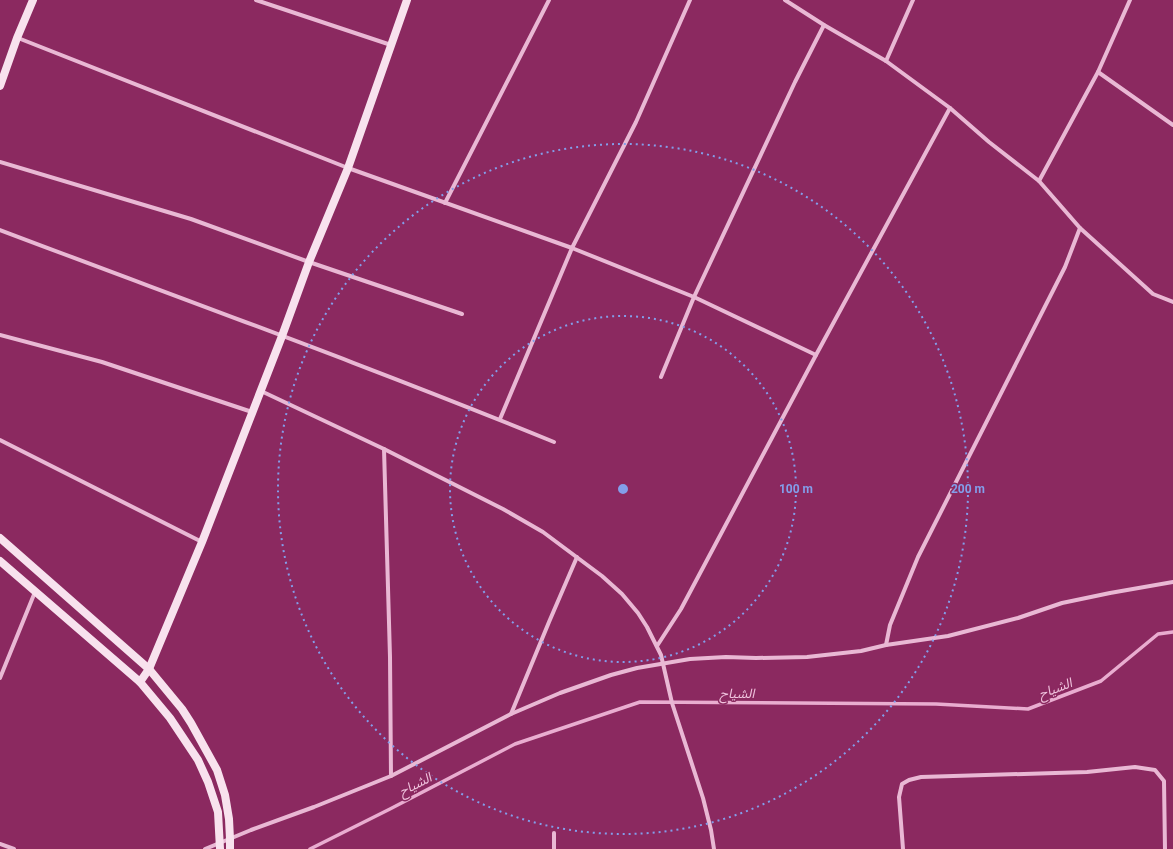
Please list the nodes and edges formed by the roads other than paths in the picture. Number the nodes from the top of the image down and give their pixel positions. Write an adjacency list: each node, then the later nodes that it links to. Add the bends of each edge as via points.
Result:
1 (33, 0): 10 (main road)
2 (256, 0): 11 (street)
3 (407, 0): 11 (main road)
4 (549, 0): 20 (street)
5 (690, 0): 23 (street, via 636,122)
6 (785, 0): 9 (street)
7 (913, 0): 12 (street)
8 (1130, 0): 13 (street)
9 (824, 25): 12 (street); 25 (street)
10 (17, 38): 14 (main road); 18 (street)
11 (391, 45): 18 (main road)
12 (886, 61): 15 (street)
13 (1098, 72): 16 (street); 19 (street)
14 (0, 86)
15 (950, 108): 19 (street); 30 (street)
16 (1173, 125)
17 (0, 162): 24 (street, via 191,219)
18 (348, 168): 20 (street); 24 (main road)
19 (1039, 181): 21 (street)
20 (445, 203): 23 (street)
21 (1080, 228): 26 (street, via 1153,294); 45 (street, via 1065,267 918,557 890,625)
22 (0, 230): 29 (street)
23 (572, 248): 25 (street); 34 (street)
24 (309, 262): 27 (street); 29 (main road)
25 (694, 297): 30 (street); 31 (street)
26 (1173, 302)
27 (462, 314)
28 (0, 335): 33 (street, via 102,362)
29 (282, 336): 32 (main road); 34 (street)
30 (816, 355): 44 (street, via 681,609)
31 (661, 377)
32 (261, 390): 33 (main road); 37 (street)
33 (252, 412): 39 (main road)
34 (500, 420): 36 (street)
35 (0, 440): 39 (street)
36 (554, 442)
37 (384, 449): 40 (street, via 503,509); 51 (street)
38 (0, 538): 47 (main road)
39 (202, 542): 47 (main road)
40 (577, 557): 44 (street, via 622,594 638,613); 50 (street)
41 (0, 561): 43 (main road)
42 (1173, 582): 45 (street, via 1062,603 1018,618 948,636)
43 (35, 592): 48 (street); 49 (main road)
44 (657, 646): 46 (street)
45 (886, 646): 46 (street, via 807,657 726,657)
46 (663, 663): 50 (street, via 611,675); 60 (street, via 672,702 703,798)
47 (149, 669): 49 (main road); 53 (main road, via 191,722 217,770 225,795)
48 (0, 678)
49 (140, 682): 55 (main road, via 170,718 198,760 218,812)
50 (511, 714): 51 (street)
51 (391, 776): 53 (street)
52 (554, 833): 59 (street)
53 (230, 839): 55 (street); 58 (main road)
54 (0, 844): 56 (street)
55 (220, 846): 57 (street)
56 (14, 849)
57 (205, 849)
58 (230, 849)
59 (554, 849)
60 (714, 849)
61 (903, 849): 62 (street, via 899,797 902,784 909,780 921,777 1087,772 1135,767 1155,770 1164,780)
62 (1165, 849)

